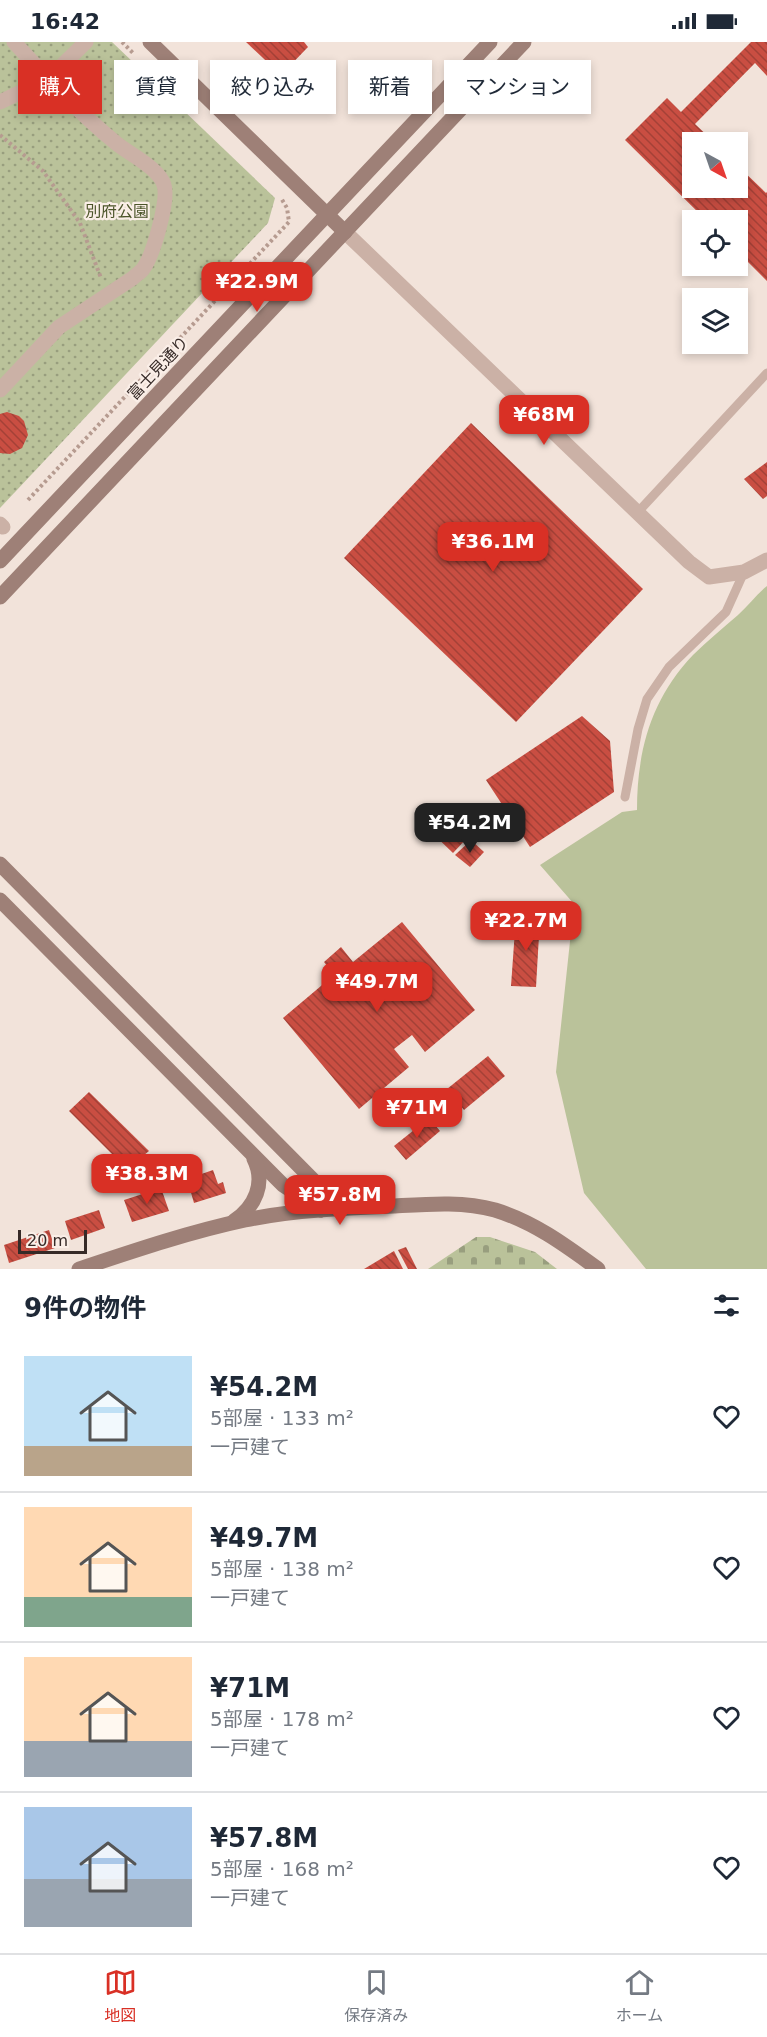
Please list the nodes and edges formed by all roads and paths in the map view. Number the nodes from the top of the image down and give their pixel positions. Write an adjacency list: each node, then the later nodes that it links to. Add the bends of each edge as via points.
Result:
1 (14, 42): 8 (street)
2 (86, 42): 9 (street)
3 (122, 42): 7 (path)
4 (150, 42): 15 (street)
5 (490, 42): 15 (street, 富士見通り)
6 (524, 42): 16 (street)
7 (139, 58)
8 (31, 60)
9 (68, 60)
10 (18, 93): 11 (street)
11 (0, 102)
12 (85, 114): 17 (street, via 116,144 159,175 164,185 165,198 144,269)
13 (0, 135): 17 (path, via 43,171 80,224)
14 (273, 189): 20 (path, via 287,208 289,222)
15 (327, 214): 16 (street); 23 (street, 富士見通り)
16 (345, 231): 21 (street); 25 (street)
17 (107, 294): 19 (street, via 59,327)
18 (767, 373): 21 (lane)
19 (0, 390)
20 (28, 501)
21 (637, 513): 24 (street, via 709,577)
22 (767, 560): 24 (street)
23 (0, 561)
24 (744, 572): 26 (lane, via 726,612 669,667 647,699)
25 (0, 597)
26 (625, 796)
27 (0, 864): 30 (street, via 313,1180)
28 (0, 900): 29 (street)
29 (251, 1153): 30 (street, via 283,1185); 31 (street, via 259,1174 257,1191 250,1207)
30 (321, 1210): 31 (street); 33 (street, via 438,1204 485,1208 530,1224)
31 (229, 1224): 32 (street)
32 (78, 1269)
33 (598, 1269)

